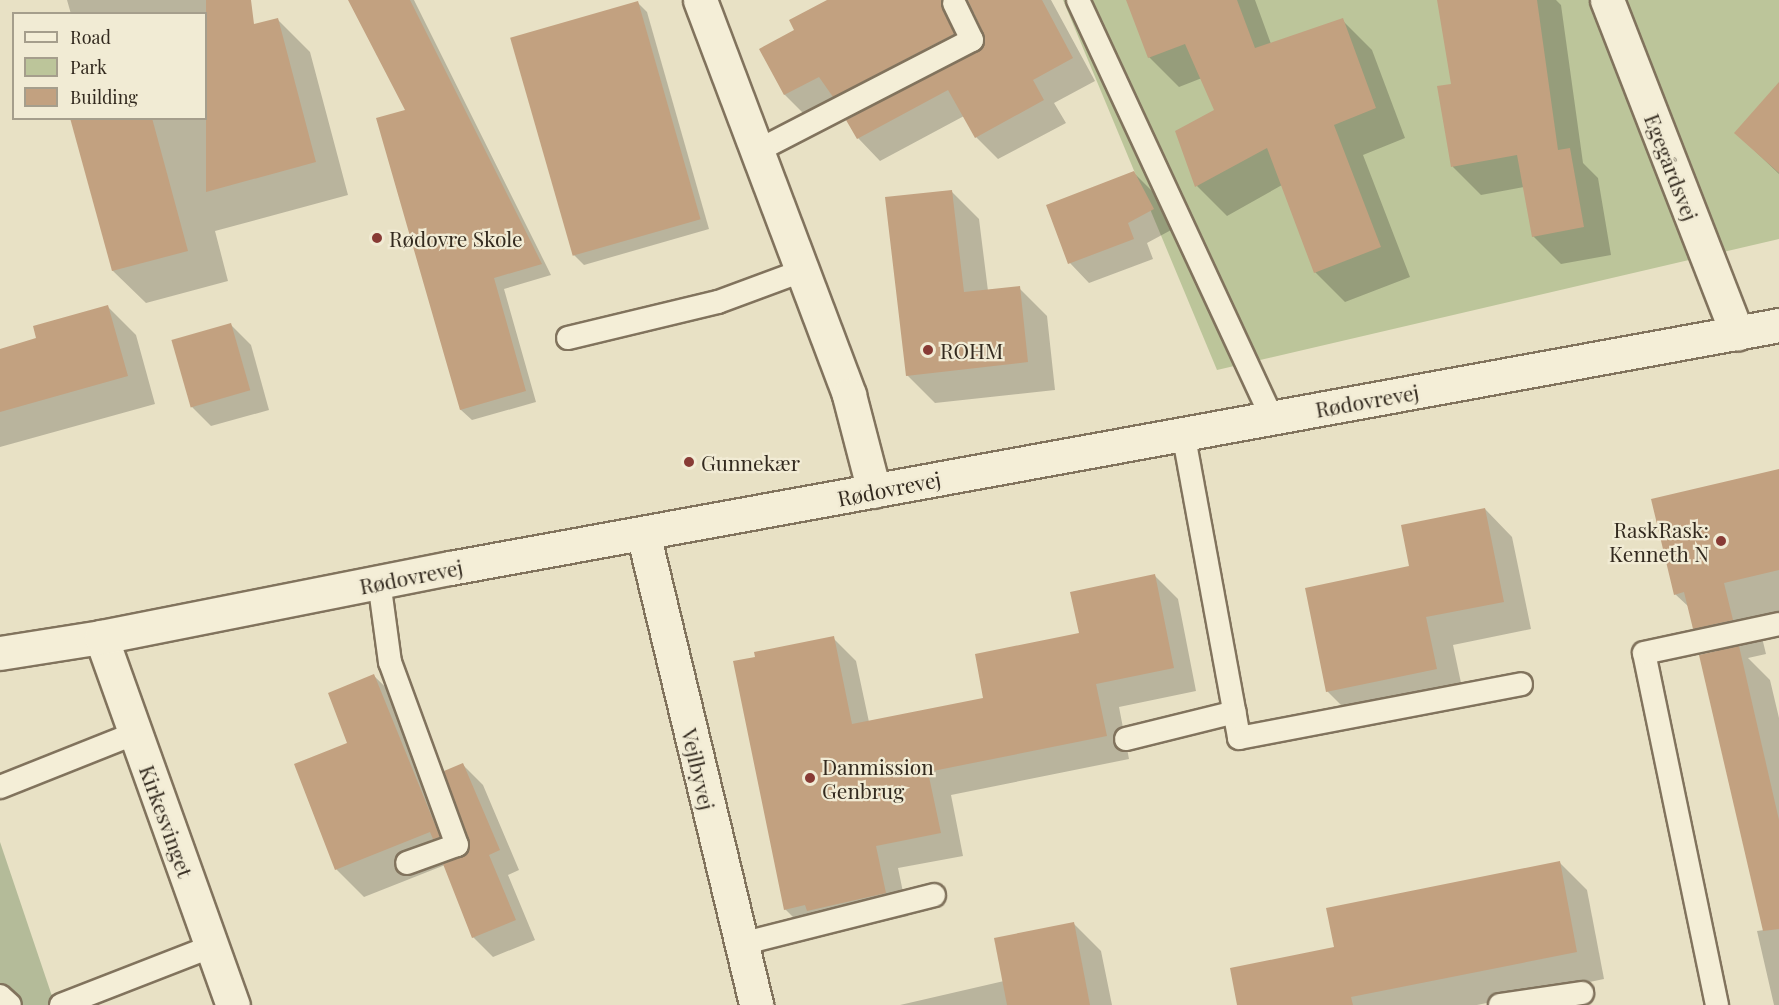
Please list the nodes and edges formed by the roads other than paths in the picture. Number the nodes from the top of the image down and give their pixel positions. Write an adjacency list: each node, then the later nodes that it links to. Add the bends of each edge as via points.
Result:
1 (700, 0): 5 (street)
2 (1078, 0): 10 (lane)
3 (1607, 0): 8 (street, Egegårdsvej)
4 (954, 3): 5 (lane, via 972,40)
5 (757, 151): 6 (street)
6 (802, 271): 9 (lane, via 718,302); 12 (street, via 849,395)
7 (1779, 325): 8 (street, Rødovrevej)
8 (1737, 334): 10 (street, Rødovrevej)
9 (568, 338)
10 (1272, 417): 11 (street, Rødovrevej)
11 (1184, 432): 12 (street, Rødovrevej); 19 (lane)
12 (874, 491): 13 (street, Rødovrevej)
13 (643, 533): 14 (street, Rødovrevej); 25 (street, Vejlbyvej)
14 (379, 581): 16 (street, Rødovrevej); 23 (lane, via 390,662 457,845)
15 (1779, 624): 34 (lane, via 1644,653)
16 (101, 637): 17 (street, Rødovrevej); 20 (street, Kirkesvinget)
17 (0, 653)
18 (1521, 684): 19 (lane, via 1239,738)
19 (1235, 712): 21 (lane)
20 (136, 733): 22 (lane); 26 (street, Kirkesvinget)
21 (1126, 739)
22 (0, 787)
23 (407, 863)
24 (934, 894): 25 (lane)
25 (741, 944): 32 (street, Vejlbyvej)
26 (212, 946): 30 (lane); 31 (street, Kirkesvinget)
27 (1582, 993): 33 (lane)
28 (0, 996): 29 (lane)
29 (10, 1005)
30 (61, 1005)
31 (233, 1005)
32 (756, 1005)
33 (1500, 1005)
34 (1717, 1005)

